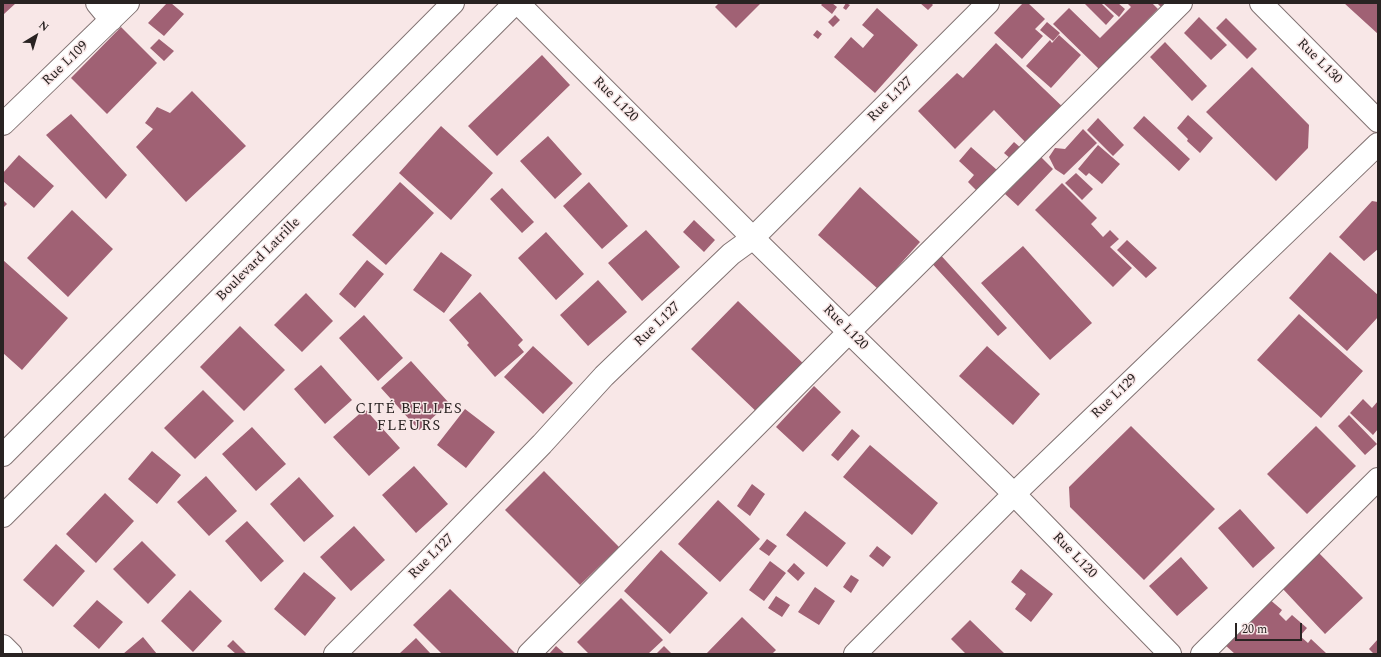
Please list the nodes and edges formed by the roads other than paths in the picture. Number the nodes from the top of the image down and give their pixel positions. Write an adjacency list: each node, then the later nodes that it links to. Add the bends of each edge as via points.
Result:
1 (128, 3): 7 (street, Rue L109)
2 (453, 3): 13 (street)
3 (517, 3): 11 (street, Rue L120); 16 (street, Boulevard Latrille)
4 (988, 3): 11 (street, Rue L127)
5 (1181, 3): 12 (street)
6 (1261, 3): 8 (street, Rue L130)
7 (103, 10): 9 (street, Rue L109)
8 (1378, 121)
9 (3, 124)
10 (1378, 144): 15 (street, Rue L129)
11 (753, 238): 12 (street, Rue L120); 19 (street, Rue L127, via 731,254 604,376 537,450)
12 (849, 332): 15 (street, Rue L120); 20 (street)
13 (3, 455)
14 (1378, 479): 23 (street)
15 (1014, 494): 21 (street, Rue L129); 22 (street, Rue L120)
16 (3, 516)
17 (3, 646): 18 (street)
18 (11, 654)
19 (335, 654)
20 (529, 654)
21 (855, 654)
22 (1170, 654)
23 (1202, 654)

